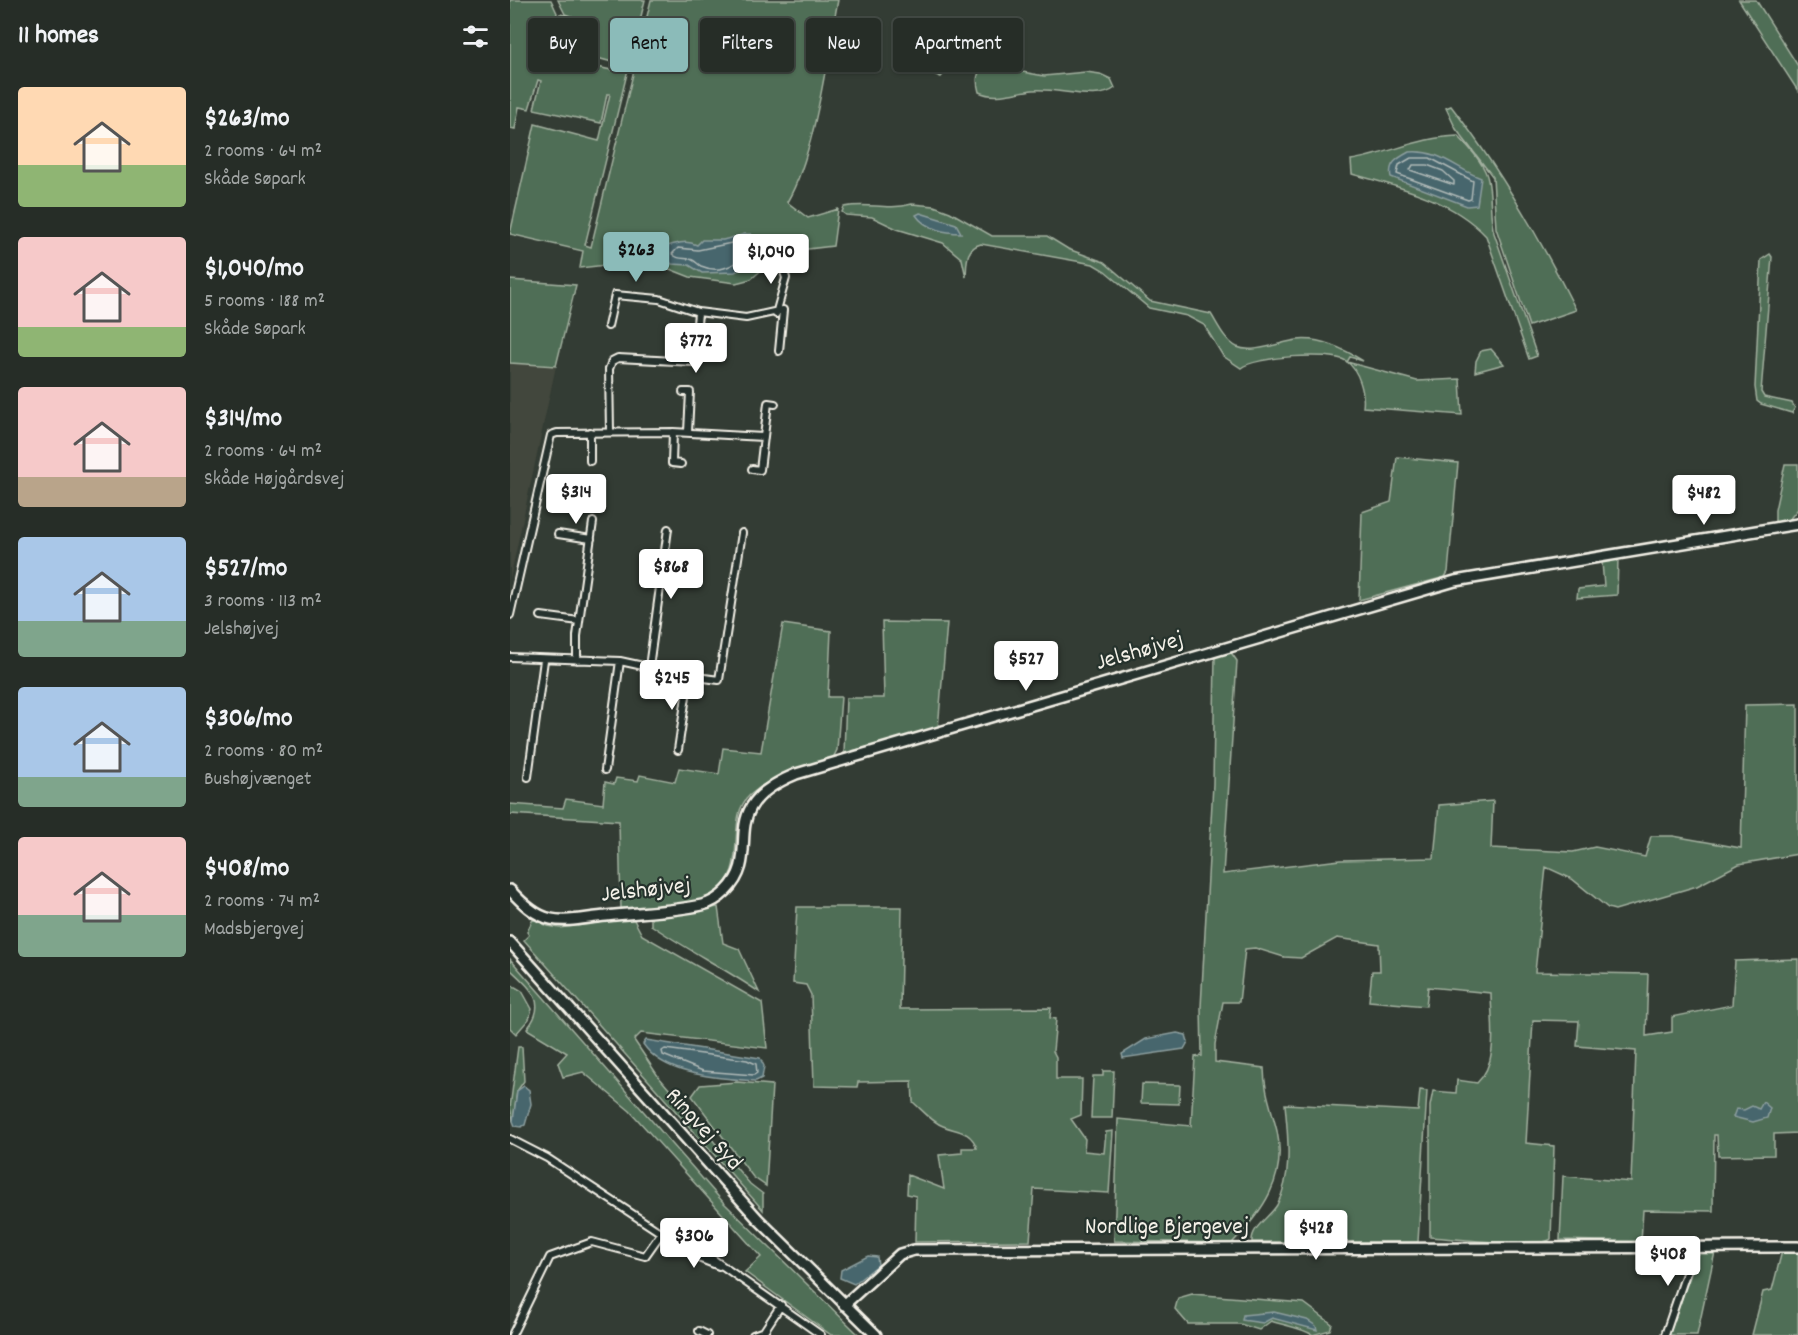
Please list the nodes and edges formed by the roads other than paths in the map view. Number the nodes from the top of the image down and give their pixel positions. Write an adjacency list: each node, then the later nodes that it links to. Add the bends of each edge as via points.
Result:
1 (779, 256): 3 (street, via 786,278)
2 (698, 312): 3 (street, via 732,318); 4 (street, via 659,299 615,296); 8 (street, via 694,362 618,358 612,362)
3 (776, 314): 5 (street, via 783,310)
4 (608, 326)
5 (779, 351)
6 (683, 392): 11 (street, via 690,392)
7 (775, 405): 12 (street, via 768,403)
8 (610, 431): 9 (street); 10 (street)
9 (590, 432): 13 (street); 22 (street, via 557,433 549,440)
10 (672, 432): 11 (street); 14 (street, via 672,464)
11 (688, 432): 12 (street)
12 (763, 437): 15 (street, via 760,470)
13 (590, 461)
14 (681, 464)
15 (752, 469)
16 (594, 522): 21 (street)
17 (1798, 524): 34 (street, Jelshøjvej, via 1455,581 796,774 757,796 747,815 734,881 725,893 702,905 551,919 527,907)
18 (668, 529): 29 (street)
19 (742, 533): 30 (street, via 722,676 715,680)
20 (558, 534): 21 (street)
21 (591, 539): 24 (street)
22 (510, 615)
23 (541, 616): 24 (street)
24 (579, 621): 27 (street)
25 (510, 657): 26 (street)
26 (544, 660): 27 (street); 33 (street)
27 (577, 660): 28 (street)
28 (620, 661): 29 (street); 32 (street)
29 (649, 667): 30 (street)
30 (689, 676): 31 (street)
31 (678, 750)
32 (605, 770)
33 (528, 777)
34 (510, 890)
35 (510, 942): 41 (street, Ringvej Syd, via 718,1177)
36 (510, 1139): 37 (street, via 537,1152)
37 (662, 1232): 40 (street, via 704,1254); 43 (street, via 645,1257 592,1242 550,1257)
38 (1695, 1247): 39 (street, Nordlige Bjergevej); 41 (street, Nordlige Bjergevej, via 914,1250 900,1254); 48 (street)
39 (1798, 1247)
40 (780, 1305): 45 (street, via 764,1331); 46 (street)
41 (844, 1305): 47 (street, Ringvej Syd)
42 (699, 1330): 44 (street)
43 (512, 1335)
44 (707, 1335)
45 (753, 1335)
46 (821, 1335)
47 (876, 1335)
48 (1665, 1335)

